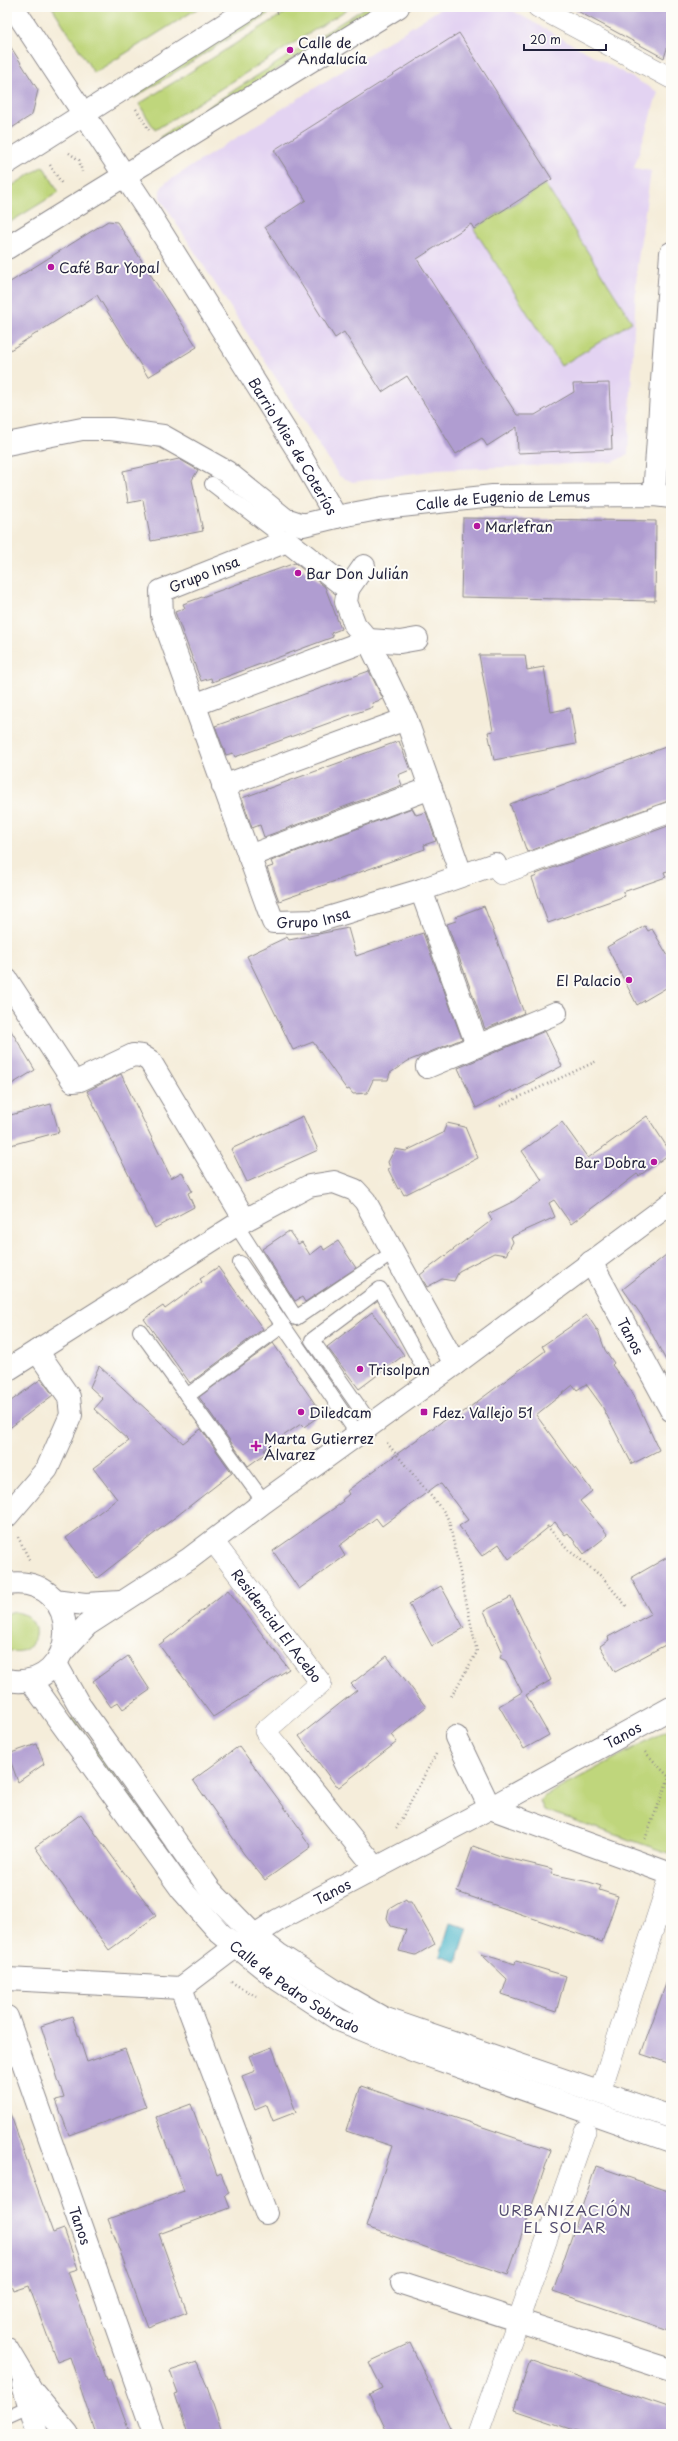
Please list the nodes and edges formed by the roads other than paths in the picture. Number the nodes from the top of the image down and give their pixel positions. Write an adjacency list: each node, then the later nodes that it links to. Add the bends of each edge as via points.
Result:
1 (13, 7): 6 (street)
2 (252, 7): 6 (street)
3 (398, 7): 8 (street)
4 (538, 7): 5 (street)
5 (671, 78)
6 (78, 117): 7 (street); 8 (street)
7 (7, 164)
8 (118, 178): 9 (street, via 71,198); 14 (street, Barrio Mies de Coteríos, via 296,448)
9 (7, 248)
10 (671, 253): 13 (street)
11 (7, 444): 14 (street, Barrio Mies de Coteríos, via 82,429 110,429 163,436 227,472 285,519 303,526)
12 (212, 484): 15 (lane)
13 (662, 496): 14 (street, Calle de Eugenio de Lemus, via 493,496 414,504)
14 (336, 516)
15 (287, 541): 17 (street); 20 (street, Grupo Insa, via 161,591 162,615)
16 (364, 566): 17 (street)
17 (348, 588): 19 (street, via 346,602 353,620)
18 (417, 639): 19 (street, via 400,642)
19 (368, 640): 20 (street); 21 (street)
20 (194, 705): 22 (street, Grupo Insa)
21 (406, 719): 22 (street); 23 (street)
22 (223, 786): 25 (street, Grupo Insa)
23 (431, 788): 25 (street); 27 (street)
24 (671, 812): 26 (street)
25 (249, 856): 28 (street, Grupo Insa, via 273,922 318,921)
26 (498, 869): 27 (street, Grupo Insa)
27 (461, 874): 28 (street, Grupo Insa)
28 (421, 890): 31 (street)
29 (7, 980): 34 (street, via 73,1081 133,1055 142,1056 150,1062)
30 (556, 1013): 31 (street)
31 (477, 1045): 32 (street)
32 (427, 1067)
33 (671, 1203): 36 (street)
34 (241, 1222): 35 (street, via 309,1186 334,1182 354,1190 365,1202); 35 (lane, via 296,1318); 40 (street)
35 (394, 1252): 41 (street)
36 (591, 1262): 41 (street); 45 (street, Tanos)
37 (240, 1263): 38 (lane)
38 (283, 1325): 44 (lane); 46 (lane)
39 (140, 1331): 44 (lane)
40 (37, 1351): 42 (street); 48 (street, via 69,1397 72,1414 47,1469)
41 (456, 1364): 43 (street)
42 (7, 1370)
43 (431, 1381): 46 (street); 46 (lane, via 380,1289 312,1340)
44 (187, 1396): 47 (lane)
45 (671, 1410)
46 (364, 1428): 47 (street)
47 (264, 1502): 49 (street)
48 (8, 1516)
49 (213, 1541): 52 (street); 57 (street, Residencial El Acebo, via 321,1683 265,1731)
50 (7, 1584): 51 (street, via 32,1585)
51 (50, 1596): 52 (street, via 86,1604); 53 (street, via 62,1611 66,1624 66,1638)
52 (121, 1602): 53 (street, via 87,1626)
53 (59, 1657): 54 (street, via 44,1674); 61 (street, Calle de Pedro Sobrado, via 78,1703 188,1860 211,1891)
54 (15, 1681): 62 (street, Calle de Pedro Sobrado, via 182,1890)
55 (671, 1708): 58 (street, Tanos)
56 (456, 1737): 58 (street)
57 (283, 1753): 59 (street, Residencial El Acebo)
58 (490, 1808): 59 (street, Tanos); 60 (street)
59 (375, 1867): 61 (street, Tanos)
60 (671, 1874): 66 (street)
61 (255, 1936): 62 (street, Tanos); 67 (street, Calle de Pedro Sobrado, via 337,1992 383,2018)
62 (236, 1947): 64 (street, Tanos); 69 (street, Calle de Pedro Sobrado, via 277,1979 339,2020 415,2051)
63 (7, 1980): 64 (street)
64 (181, 1988): 70 (street)
65 (7, 2017): 79 (street, Tanos)
66 (604, 2082)
67 (671, 2116)
68 (585, 2131): 72 (street)
69 (671, 2141)
70 (266, 2213)
71 (402, 2283): 72 (street)
72 (518, 2320): 74 (street); 80 (street)
73 (12, 2358): 75 (street); 78 (street, via 32,2391)
74 (671, 2370)
75 (29, 2407): 76 (lane); 77 (street)
76 (7, 2417)
77 (38, 2434)
78 (68, 2434)
79 (154, 2434)
80 (478, 2434)

